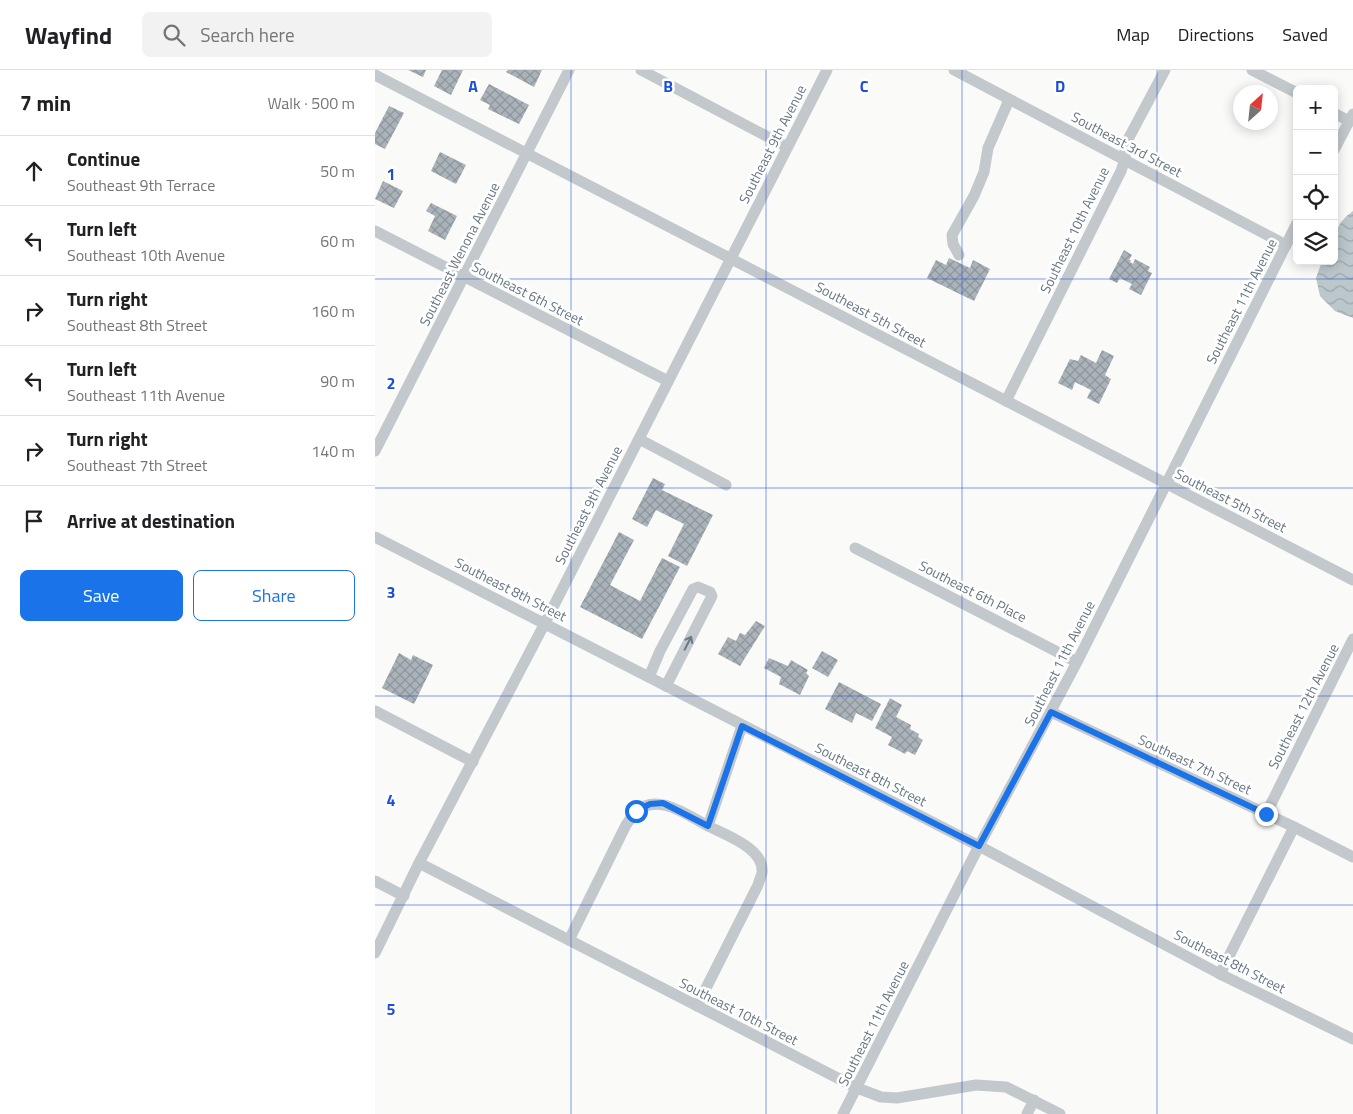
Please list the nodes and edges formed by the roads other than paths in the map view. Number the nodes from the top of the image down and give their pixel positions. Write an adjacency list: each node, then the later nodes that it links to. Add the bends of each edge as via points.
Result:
1 (569, 70): 15 (street, Southeast Wenona Avenue)
2 (641, 70): 14 (street)
3 (827, 70): 14 (street, Southeast 9th Avenue)
4 (954, 70): 10 (street, Southeast 3rd Street)
5 (1165, 70): 16 (street, Southeast 10th Avenue, via 1125,145)
6 (1252, 70): 8 (street)
7 (375, 75): 15 (street, Southeast 5th Street)
8 (1274, 75): 9 (street)
9 (1293, 90)
10 (1009, 100): 16 (street, Southeast 3rd Street); 20 (street, via 988,148 984,172 974,196 952,235)
11 (1338, 114): 12 (street)
12 (1351, 117): 13 (street)
13 (1338, 142)
14 (787, 148): 21 (street, Southeast 9th Avenue)
15 (527, 153): 21 (street, Southeast 5th Street); 22 (street, Southeast Wenona Avenue)
16 (1125, 159): 19 (street, Southeast 3rd Street); 24 (street, Southeast 10th Avenue)
17 (375, 231): 22 (street, Southeast 6th Street)
18 (1293, 231): 19 (street, Southeast 11th Avenue)
19 (1286, 245): 27 (street, Southeast 11th Avenue)
20 (959, 255)
21 (731, 257): 23 (street, Southeast 9th Avenue); 24 (street, Southeast 5th Street)
22 (464, 278): 23 (street, Southeast 6th Street); 26 (street, Southeast Wenona Avenue)
23 (667, 382): 25 (street, Southeast 9th Avenue)
24 (1006, 402): 27 (street, Southeast 5th Street)
25 (639, 439): 28 (street); 32 (street, Southeast 9th Avenue)
26 (375, 451)
27 (1167, 484): 31 (street, Southeast 5th Street); 34 (street, Southeast 11th Avenue)
28 (726, 485)
29 (375, 537): 32 (street, Southeast 8th Street)
30 (855, 548): 34 (street, Southeast 6th Place)
31 (1353, 580)
32 (545, 623): 35 (street, Southeast 8th Street); 40 (street, Southeast 9th Avenue)
33 (1353, 638): 41 (street, Southeast 12th Avenue)
34 (1077, 662): 38 (street, Southeast 11th Avenue)
35 (649, 677): 36 (street, Southeast 8th Street); 36 (street, one-way to 35, via 712,596 710,592 698,587 693,589)
36 (666, 686): 39 (street, Southeast 8th Street)
37 (375, 711): 40 (street)
38 (1051, 712): 41 (street, Southeast 7th Street); 44 (street, Southeast 11th Avenue)
39 (742, 726): 42 (street); 44 (street, Southeast 8th Street)
40 (473, 762): 46 (street, Southeast 9th Avenue)
41 (1266, 814): 43 (street, Southeast 7th Street)
42 (708, 826): 49 (street, via 663,803 650,804 636,811); 52 (street, via 750,848 759,859 762,871)
43 (1294, 827): 45 (street, Southeast 7th Street); 51 (street)
44 (979, 846): 51 (street, Southeast 8th Street); 54 (street, Southeast 11th Avenue)
45 (1353, 857)
46 (419, 863): 48 (street, Southeast 9th Avenue); 49 (street, Southeast 10th Street)
47 (375, 881): 48 (street)
48 (404, 896): 50 (street, Southeast 9th Avenue)
49 (569, 940): 52 (street, Southeast 10th Street)
50 (375, 953)
51 (1220, 974): 53 (street, Southeast 8th Street)
52 (697, 1006): 54 (street, Southeast 10th Street)
53 (1353, 1040)
54 (857, 1088): 55 (street, Southeast 10th Street, via 881,1097 897,1098 976,1085 1006,1087); 56 (street, Southeast 11th Avenue)
55 (1034, 1100): 57 (street); 58 (street, Southeast 10th Street)
56 (843, 1114)
57 (1027, 1114)
58 (1060, 1114)

